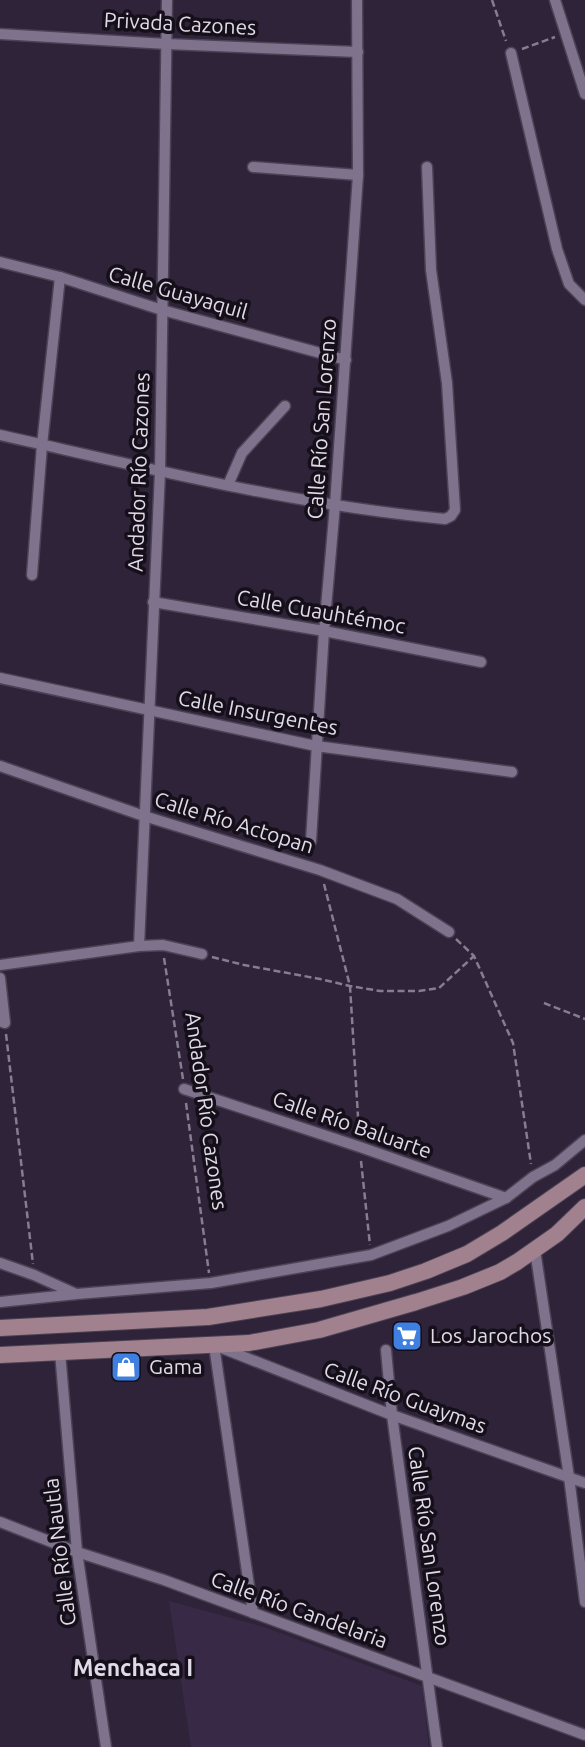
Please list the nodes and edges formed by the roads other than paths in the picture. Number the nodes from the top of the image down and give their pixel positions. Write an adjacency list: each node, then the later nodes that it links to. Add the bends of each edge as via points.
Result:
1 (167, 0): 5 (street, Andador Río Cazones)
2 (357, 0): 6 (street, Calle Río San Lorenzo)
3 (555, 0): 8 (street)
4 (0, 33): 5 (street, Privada Cazones)
5 (167, 44): 6 (street, Privada Cazones); 15 (street, Andador Río Cazones)
6 (358, 52): 11 (street, Calle Río San Lorenzo)
7 (511, 53): 14 (street, via 557,249 569,284)
8 (585, 94)
9 (253, 167): 11 (street)
10 (427, 167): 22 (street, via 431,270 447,383 455,510 444,519)
11 (358, 175): 16 (street, Calle Río San Lorenzo)
12 (0, 262): 13 (street, Calle Guayaquil)
13 (60, 277): 15 (street, Calle Guayaquil); 19 (street)
14 (585, 300)
15 (162, 310): 16 (street, Calle Guayaquil); 20 (street, Andador Río Cazones)
16 (346, 360): 22 (street, Calle Río San Lorenzo)
17 (285, 406): 21 (street, via 242,453)
18 (0, 435): 19 (street)
19 (42, 445): 20 (street); 23 (street)
20 (160, 472): 21 (street); 24 (street, Andador Río Cazones)
21 (228, 485): 22 (street)
22 (335, 506): 25 (street, Calle Río San Lorenzo)
23 (32, 575)
24 (153, 602): 25 (street, Calle Cuauhtémoc); 28 (street, Andador Río Cazones)
25 (324, 631): 26 (street, Calle Cuauhtémoc); 29 (street, Calle Río San Lorenzo)
26 (481, 662)
27 (0, 678): 28 (street, Calle Insurgentes)
28 (150, 711): 29 (street, Calle Insurgentes); 32 (street, Andador Río Cazones)
29 (316, 746): 31 (street, Calle Insurgentes); 33 (street, Calle Río San Lorenzo)
30 (0, 766): 32 (street, Calle Río Actopan)
31 (512, 772)
32 (144, 816): 34 (street, Calle Río Actopan, via 320,870 397,899); 35 (street, Andador Río Cazones)
33 (311, 841)
34 (449, 932)
35 (139, 946): 36 (street, via 163,945); 37 (street)
36 (202, 954)
37 (0, 965)
38 (0, 978): 39 (street)
39 (3, 1022)
40 (184, 1089): 43 (street, Calle Río Baluarte)
41 (585, 1140): 43 (street)
42 (585, 1175): 49 (main road, via 467,1254 390,1283 208,1317)
43 (506, 1198): 47 (street, via 371,1255 211,1283)
44 (582, 1215): 45 (main road)
45 (535, 1250): 50 (main road, via 500,1272 395,1308 319,1330); 55 (street)
46 (0, 1263): 47 (street)
47 (77, 1294): 48 (street)
48 (0, 1302)
49 (0, 1328)
50 (214, 1345): 52 (main road); 54 (street, Calle Río Guaymas); 60 (street)
51 (386, 1350): 54 (street, Calle Río San Lorenzo)
52 (60, 1352): 53 (main road); 58 (street, Calle Río Nautla)
53 (0, 1355)
54 (392, 1415): 55 (street, Calle Río Guaymas); 61 (street, Calle Río San Lorenzo)
55 (569, 1477): 56 (street, Calle Río Guaymas); 59 (street)
56 (585, 1483)
57 (0, 1522): 58 (street, Calle Río Candelaria)
58 (77, 1552): 60 (street, Calle Río Candelaria); 63 (street, Calle Río Nautla)
59 (585, 1602)
60 (253, 1613): 61 (street, Calle Río Candelaria)
61 (428, 1678): 62 (street, Calle Río Candelaria); 64 (street, Calle Río San Lorenzo)
62 (585, 1735)
63 (106, 1747)
64 (437, 1747)

